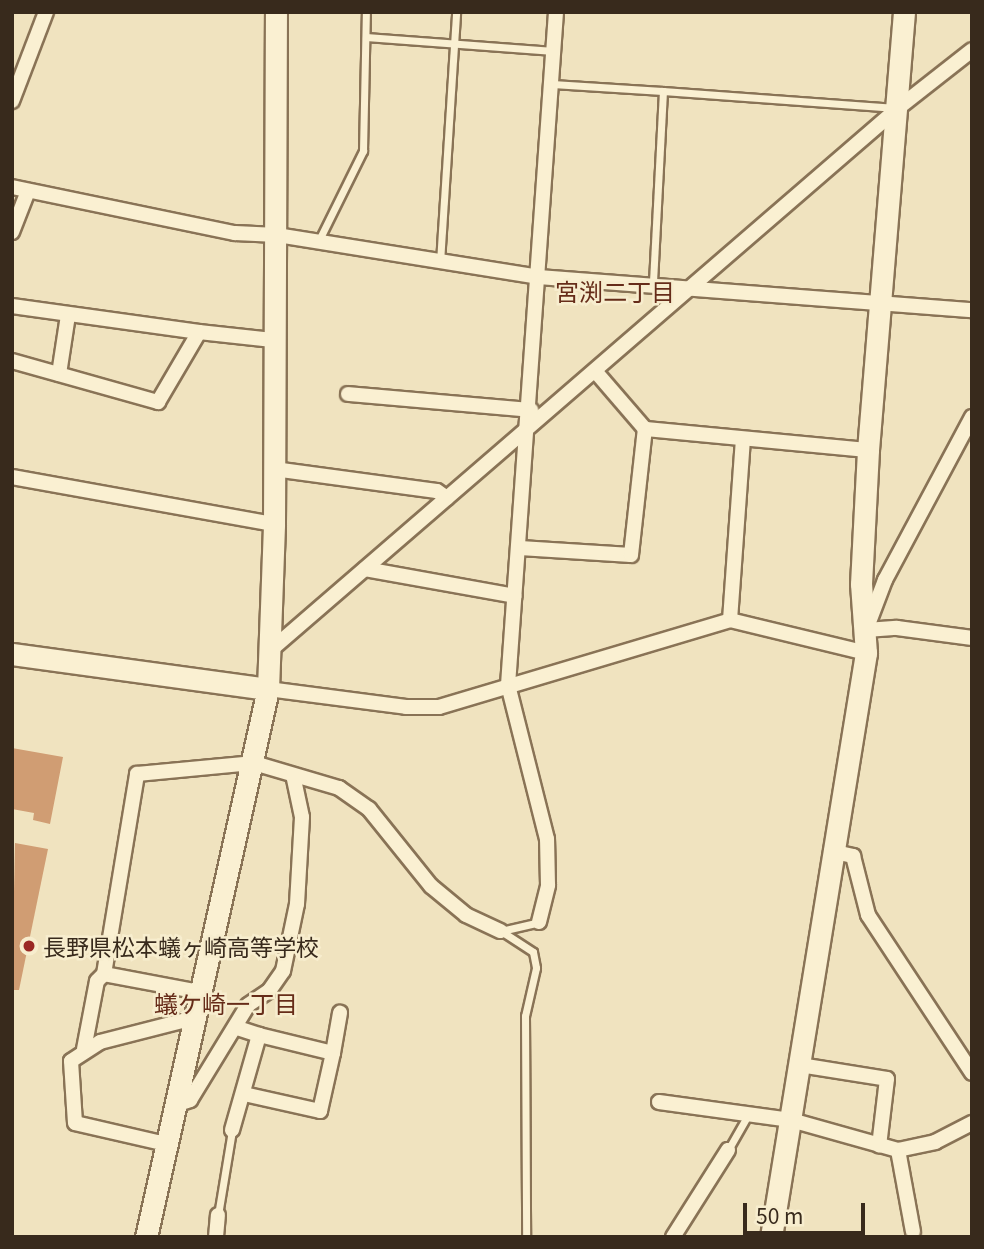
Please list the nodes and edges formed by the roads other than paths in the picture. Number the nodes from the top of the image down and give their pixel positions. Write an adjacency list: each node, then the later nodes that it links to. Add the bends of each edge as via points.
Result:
1 (46, 12): 13 (street)
2 (276, 12): 18 (street)
3 (366, 12): 7 (lane)
4 (456, 12): 8 (lane)
5 (556, 12): 10 (street)
6 (904, 12): 14 (street)
7 (366, 37): 8 (lane); 19 (lane, via 363,151)
8 (454, 43): 10 (lane); 20 (lane)
9 (972, 50): 14 (street)
10 (554, 51): 11 (street)
11 (552, 84): 12 (lane); 21 (street)
12 (663, 91): 14 (lane); 22 (lane)
13 (12, 101)
14 (897, 109): 23 (street); 24 (street)
15 (12, 187): 16 (street)
16 (29, 191): 17 (street); 18 (street, via 235,233)
17 (12, 232)
18 (277, 236): 19 (street); 29 (street)
19 (317, 244): 20 (street)
20 (440, 262): 21 (street)
21 (539, 277): 22 (street); 34 (street)
22 (653, 284): 23 (street)
23 (695, 286): 24 (street); 31 (street)
24 (880, 301): 26 (street); 39 (street)
25 (12, 306): 27 (street)
26 (972, 310)
27 (68, 315): 28 (street); 32 (street)
28 (199, 332): 29 (street); 32 (street, via 158,402)
29 (274, 340): 40 (street)
30 (12, 361): 32 (street)
31 (596, 372): 36 (street); 37 (street)
32 (59, 374)
33 (348, 394): 34 (street)
34 (530, 410): 36 (street)
35 (972, 417): 48 (street, via 885,580)
36 (529, 427): 42 (street); 44 (street)
37 (645, 429): 38 (street); 44 (street, via 631,555)
38 (743, 439): 39 (street); 47 (street)
39 (868, 450): 48 (street, via 861,584)
40 (274, 469): 42 (street, via 437,491); 43 (street)
41 (12, 477): 43 (street)
42 (447, 498): 45 (street)
43 (274, 524): 50 (street)
44 (520, 548): 46 (street)
45 (365, 569): 46 (street); 50 (street)
46 (514, 596): 53 (street)
47 (730, 620): 51 (street); 53 (street)
48 (866, 630): 49 (street, via 897,628); 51 (street)
49 (972, 638)
50 (272, 649): 54 (street)
51 (866, 653): 57 (street)
52 (12, 654): 54 (street)
53 (508, 685): 54 (street, via 428,707); 58 (street, via 547,839 548,885)
54 (268, 689): 55 (street)
55 (254, 763): 56 (street); 60 (street, via 137,774); 61 (street)
56 (293, 778): 59 (street, via 356,796 431,886 466,915); 64 (street, via 302,817 296,904 283,971 269,991 248,1005)
57 (831, 851): 68 (street); 69 (street, via 853,856 868,915)
58 (539, 922): 59 (lane)
59 (501, 931): 85 (lane, via 533,952 536,968 525,1016)
60 (104, 974): 61 (street); 66 (street, via 97,981)
61 (200, 992): 63 (street)
62 (340, 1013): 67 (street)
63 (194, 1018): 66 (street); 72 (street)
64 (235, 1027): 65 (street); 72 (street, via 190,1100)
65 (259, 1035): 67 (street); 70 (street)
66 (85, 1049): 77 (street, via 71,1061 75,1123)
67 (333, 1053): 70 (street, via 320,1111)
68 (800, 1065): 74 (street); 78 (street, via 887,1079)
69 (972, 1073)
70 (244, 1094): 76 (street)
71 (659, 1102): 73 (street)
72 (175, 1105): 77 (street)
73 (748, 1115): 74 (street); 79 (lane)
74 (791, 1120): 78 (street); 87 (street)
75 (972, 1123): 80 (street, via 934,1142)
76 (232, 1130): 81 (lane)
77 (166, 1143): 83 (street)
78 (879, 1146): 80 (street)
79 (728, 1150): 86 (street)
80 (898, 1150): 82 (street)
81 (218, 1214): 84 (street)
82 (913, 1232)
83 (146, 1237)
84 (216, 1237)
85 (526, 1237)
86 (673, 1237)
87 (771, 1237)

